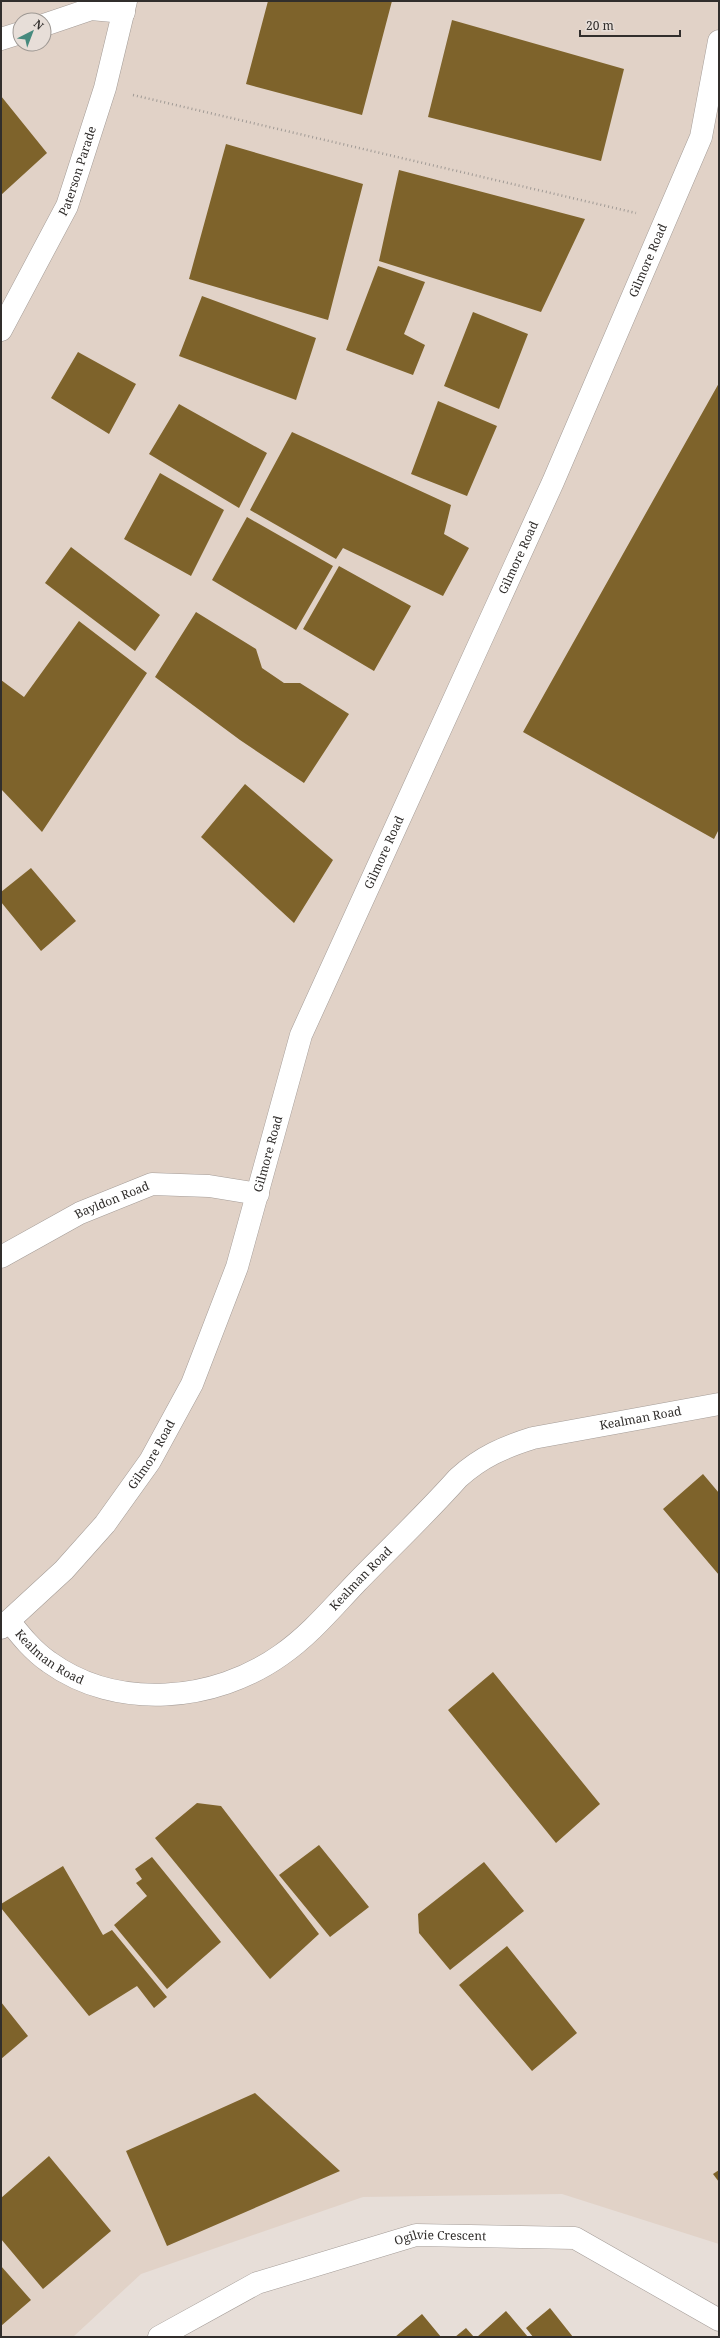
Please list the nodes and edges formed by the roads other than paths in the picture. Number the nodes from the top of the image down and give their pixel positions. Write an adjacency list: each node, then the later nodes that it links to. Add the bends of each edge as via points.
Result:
1 (125, 6): 2 (street, via 91,9); 6 (street, Paterson Parade, via 106,88 67,206)
2 (52, 22)
3 (12, 36): 4 (street)
4 (1, 39)
5 (719, 41): 7 (street, Gilmore Road, via 701,137 553,482 301,1035)
6 (1, 330)
7 (258, 1194): 8 (street, Bayldon Road, via 209,1186 152,1184 80,1214); 10 (street, Gilmore Road, via 237,1267 212,1338 192,1384 153,1455 126,1496 86,1548)
8 (1, 1257)
9 (719, 1404): 10 (street, Kealman Road, via 533,1438 488,1455 458,1478 299,1640 259,1669 214,1688 161,1695 107,1690 84,1682 49,1662)
10 (5, 1625)
11 (719, 2320): 12 (street, Ogilvie Crescent, via 575,2238 416,2235 257,2283)
12 (159, 2337)

